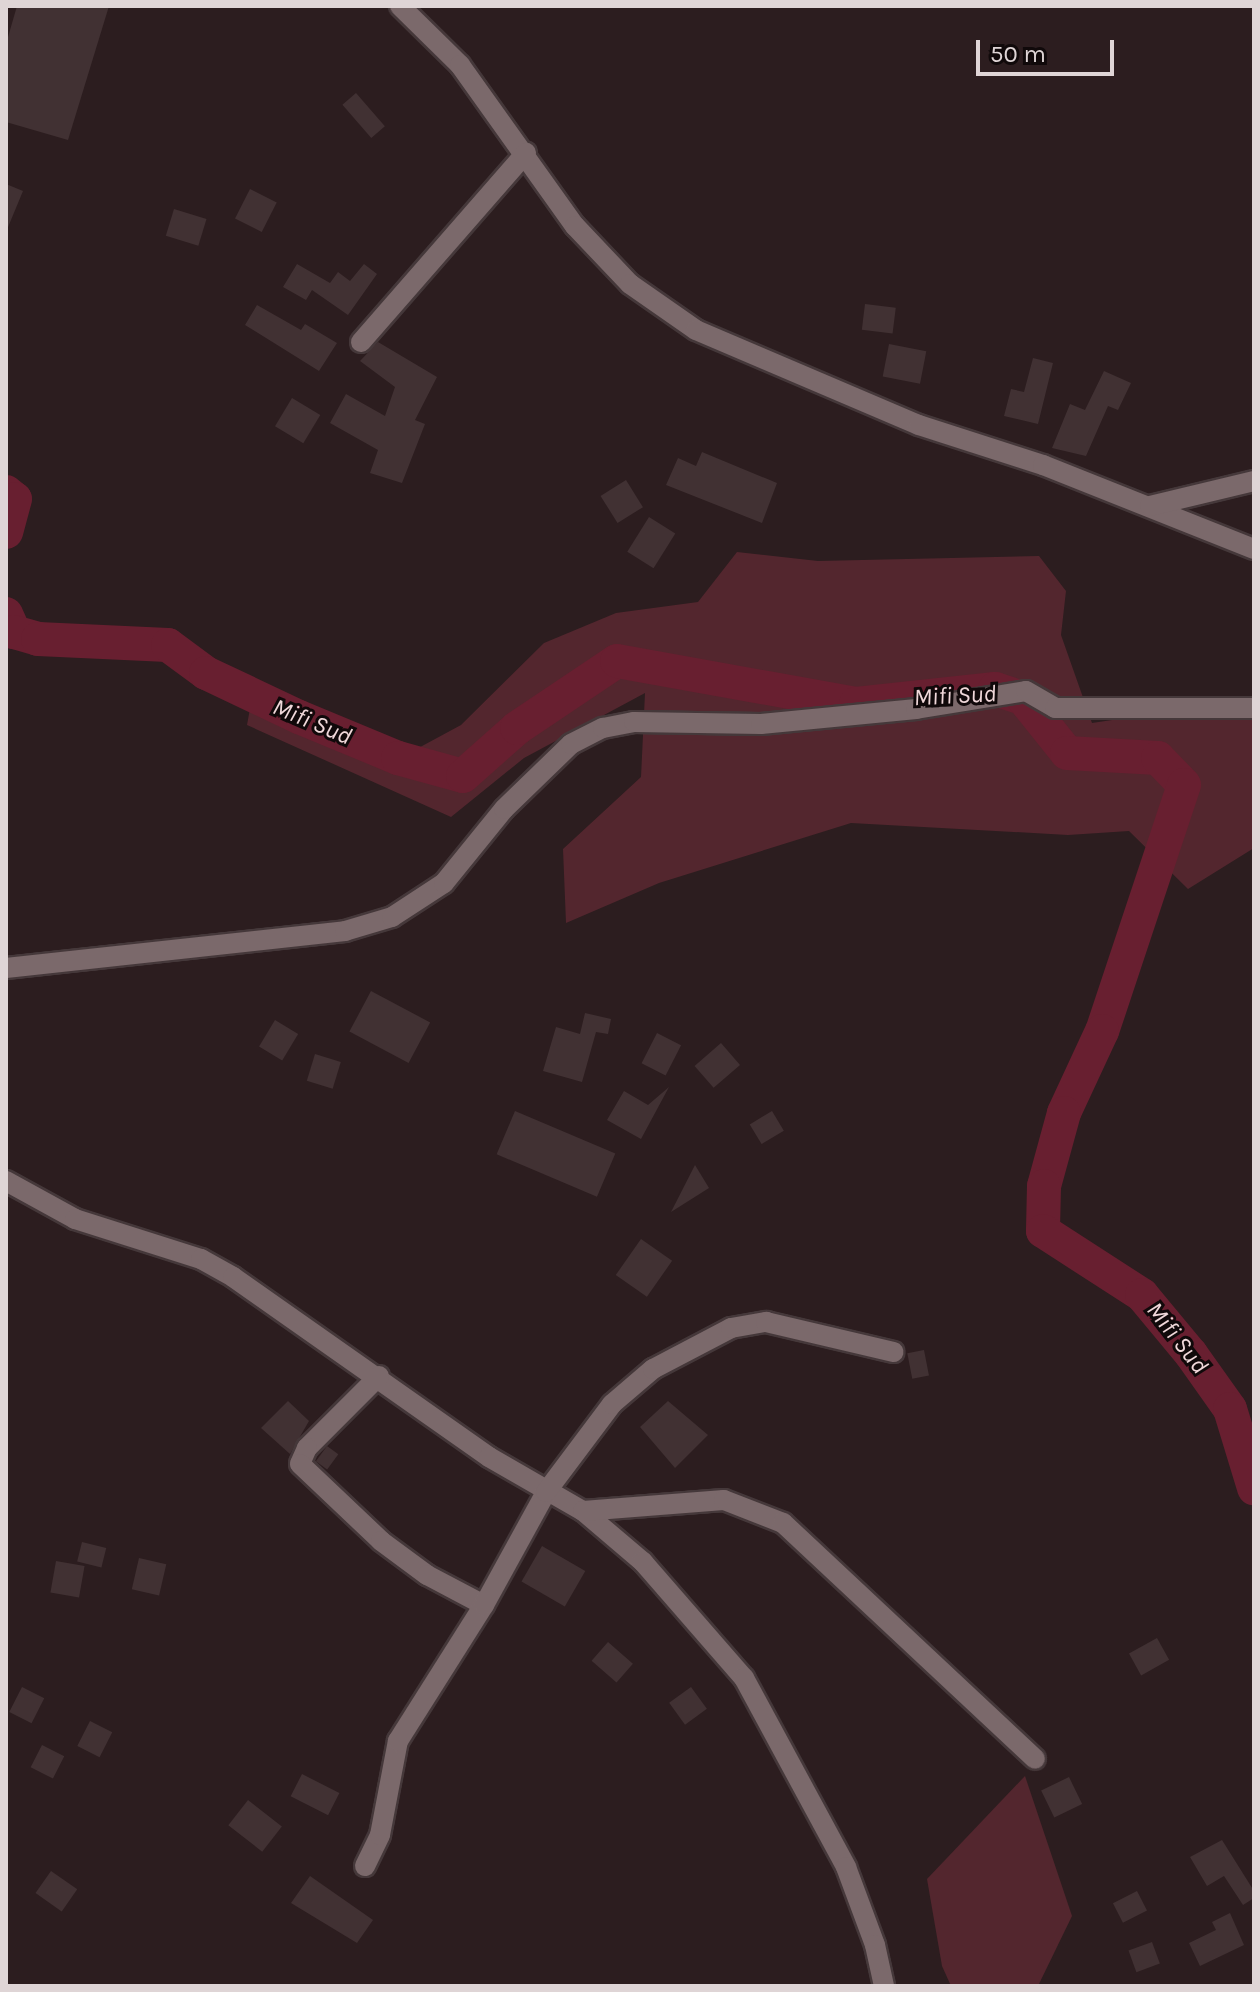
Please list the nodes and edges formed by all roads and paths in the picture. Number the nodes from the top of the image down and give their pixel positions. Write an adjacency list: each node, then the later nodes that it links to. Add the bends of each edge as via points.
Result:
1 (400, 6): 2 (street, via 460,65)
2 (526, 153): 3 (street); 5 (street, via 575,226 630,284 696,330 919,425 1043,465)
3 (361, 342)
4 (1254, 481): 5 (street, via 1163,507)
5 (1144, 506): 6 (street)
6 (1254, 549)
7 (1254, 708): 8 (street, via 1055,708 1026,691 916,709 761,724 634,722 603,728 571,744 504,809 444,883 392,917 345,931)
8 (6, 968)
9 (6, 1181): 11 (street, via 75,1219 201,1259)
10 (894, 1352): 12 (street, via 766,1322 731,1328 653,1369 612,1404)
11 (379, 1376): 12 (street); 14 (street, via 307,1448 300,1464 381,1541 427,1575)
12 (546, 1492): 13 (street); 14 (street)
13 (583, 1511): 15 (street, via 724,1500 783,1523); 17 (street, via 675,1594 744,1678 846,1867)
14 (484, 1605): 16 (street, via 398,1741 380,1835)
15 (1035, 1759)
16 (365, 1866)
17 (884, 1986)

